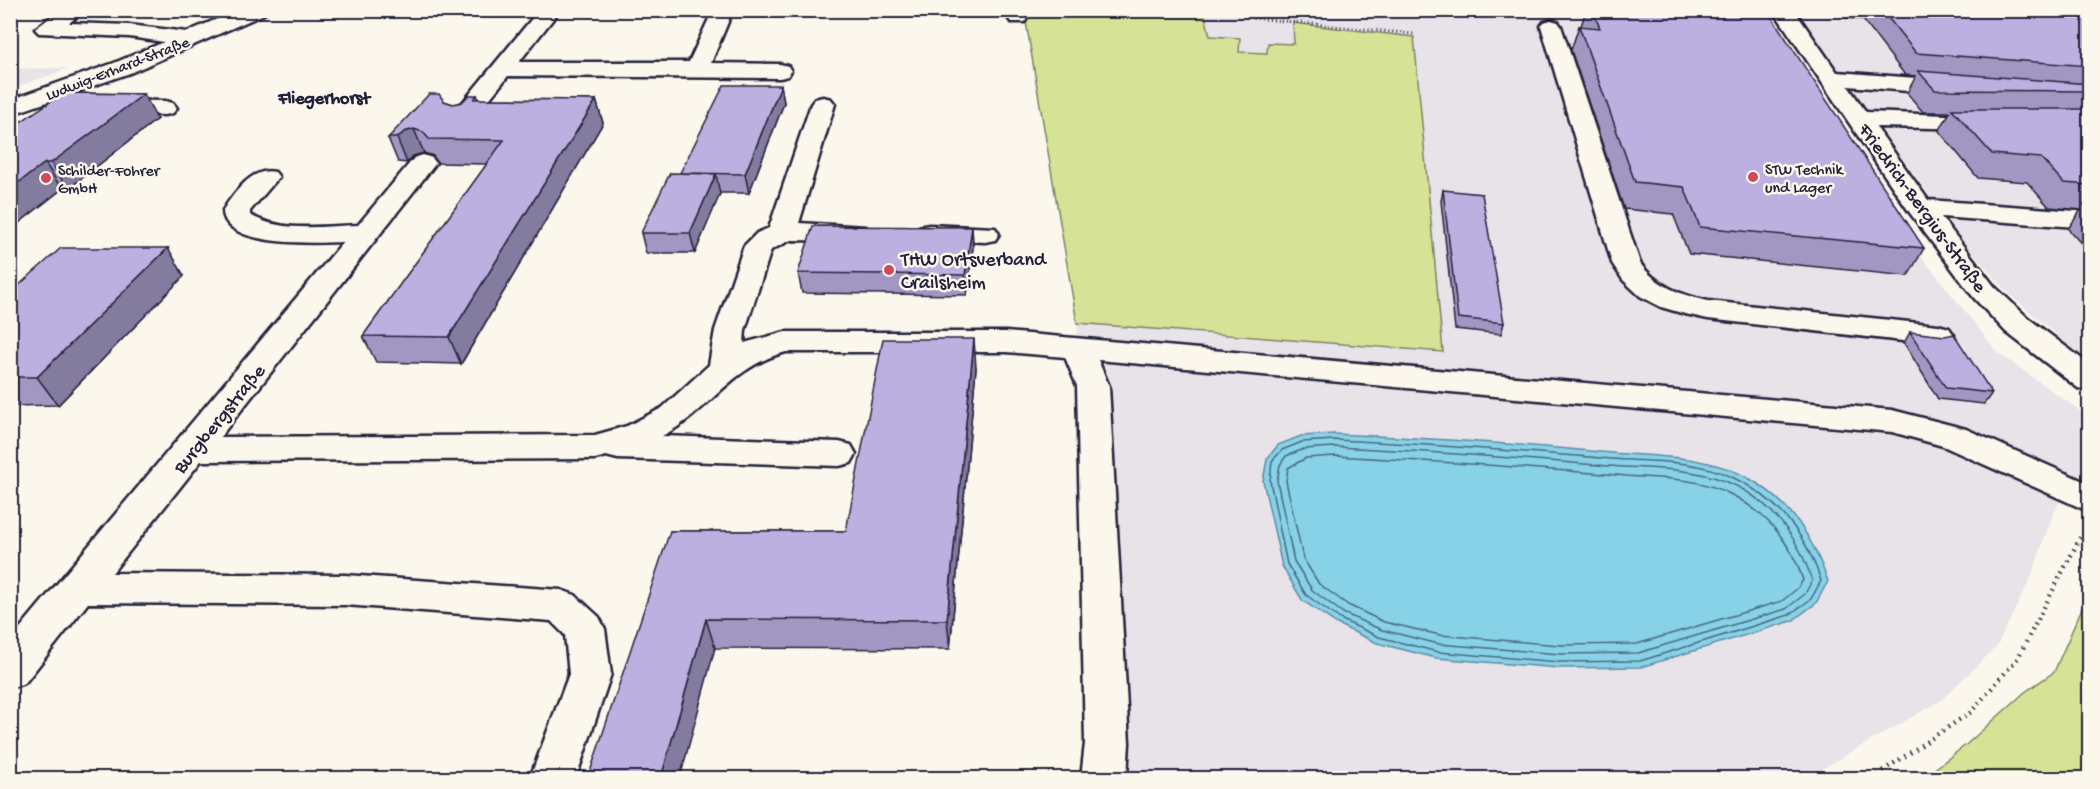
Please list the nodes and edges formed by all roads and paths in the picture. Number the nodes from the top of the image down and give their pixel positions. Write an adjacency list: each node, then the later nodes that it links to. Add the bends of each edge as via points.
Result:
1 (75, 10): 12 (street, via 46,29)
2 (226, 10): 14 (street, Ludwig-Erhard-Straße)
3 (257, 10): 14 (street, Ludwig-Erhard-Straße)
4 (550, 10): 15 (street)
5 (723, 10): 16 (street)
6 (1783, 10): 18 (street, Friedrich-Bergius-Straße)
7 (1844, 10): 9 (street)
8 (148, 14): 12 (street)
9 (1932, 17)
10 (1253, 18): 13 (path)
11 (1551, 26): 35 (street, via 1626,262 1644,286 1682,304 1708,309)
12 (129, 31): 14 (street)
13 (1414, 34)
14 (180, 36): 20 (street, Ludwig-Erhard-Straße); 22 (street, Ludwig-Erhard-Straße, via 122,68)
15 (503, 69): 16 (street); 25 (street)
16 (697, 69): 17 (street)
17 (780, 71)
18 (1831, 78): 19 (street); 26 (street, Friedrich-Bergius-Straße)
19 (1972, 89)
20 (10, 98)
21 (823, 104): 32 (street)
22 (10, 108)
23 (86, 108): 24 (street)
24 (165, 108)
25 (462, 118)
26 (1860, 119): 27 (street); 30 (street, Friedrich-Bergius-Straße)
27 (2012, 122)
28 (423, 163): 33 (street, Burgbergstraße)
29 (266, 177): 33 (street, via 236,210 236,219 244,224 287,232)
30 (1920, 207): 31 (street); 38 (street, Friedrich-Bergius-Straße, via 1984,292)
31 (2090, 220)
32 (782, 232): 34 (street); 39 (street, via 758,246 730,330)
33 (367, 233): 42 (street, Burgbergstraße)
34 (985, 234)
35 (1938, 335)
36 (1078, 349): 39 (street, via 1006,342 785,342 752,351); 44 (street, via 1892,421 1954,436); 48 (street, via 1093,386 1107,743)
37 (2090, 354): 38 (street)
38 (2056, 357): 40 (street, Friedrich-Bergius-Straße)
39 (725, 368): 41 (street, via 674,416 639,434)
40 (2090, 381)
41 (595, 447): 42 (street); 43 (street)
42 (194, 449): 45 (street, Burgbergstraße)
43 (839, 454)
44 (2087, 514): 49 (path, via 2018,658 1971,712)
45 (78, 588): 46 (street, Burgbergstraße); 47 (street, via 345,590 561,606 585,629 590,674)
46 (10, 671)
47 (553, 778)
48 (1104, 778)
49 (1872, 778)

